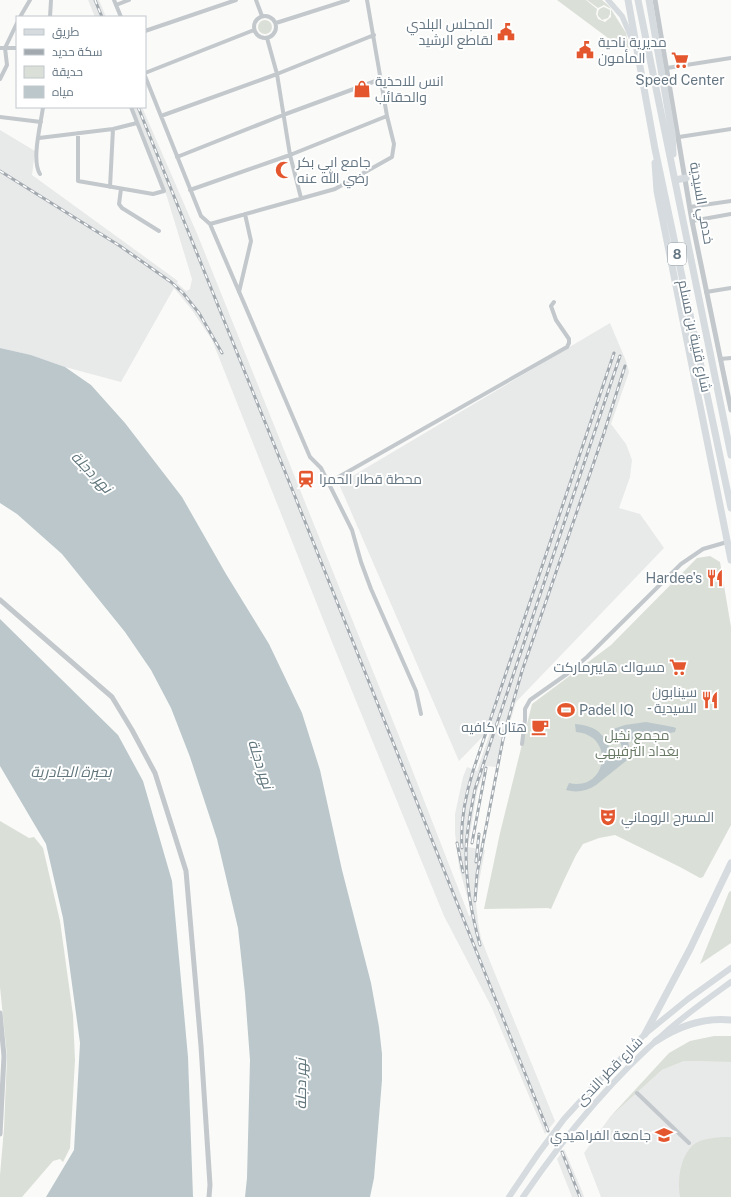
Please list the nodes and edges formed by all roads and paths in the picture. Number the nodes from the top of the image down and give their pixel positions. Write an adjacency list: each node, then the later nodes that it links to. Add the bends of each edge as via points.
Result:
1 (30, 0): 14 (street)
2 (51, 0): 15 (street)
3 (129, 0): 13 (street)
4 (236, 0): 21 (street)
5 (256, 0): 17 (street)
6 (348, 0): 18 (street)
7 (367, 0): 22 (street)
8 (608, 0): 26 (main road, via 622,16)
9 (628, 0): 26 (highway, شارع قتيبة بن مسلم / 8)
10 (638, 0): 51 (highway, شارع قتيبة بن مسلم / 8)
11 (649, 0): 51 (highway, via 670,122)
12 (655, 0): 28 (street, خدمي السيدية)
13 (115, 2): 16 (street)
14 (21, 16)
15 (50, 16)
16 (121, 16)
17 (262, 16): 18 (street, via 272,17); 20 (street, via 256,20)
18 (276, 23): 23 (street, via 276,30)
19 (16, 25): 24 (street)
20 (254, 30): 23 (street, via 258,36); 29 (street)
21 (146, 31)
22 (374, 35): 30 (street); 33 (street)
23 (268, 38): 30 (street)
24 (2, 48): 25 (street); 32 (street, via 7,65)
25 (16, 48)
26 (639, 57): 47 (highway, شارع قتيبة بن مسلم / 8)
27 (731, 58): 28 (street)
28 (667, 68): 45 (street, خدمي السيدية)
29 (146, 73)
30 (276, 74): 36 (street); 37 (street)
31 (146, 78): 37 (street)
32 (0, 79)
33 (382, 79): 36 (street); 38 (street)
34 (43, 108): 40 (street)
35 (131, 108): 41 (street)
36 (282, 115): 48 (street); 49 (street)
37 (161, 116): 49 (street)
38 (388, 116): 48 (street); 56 (street, via 394,144 392,157 335,189)
39 (0, 118): 40 (street)
40 (41, 122): 46 (street)
41 (137, 123): 42 (street); 54 (street, via 164,192 153,194)
42 (113, 129): 44 (street); 53 (street)
43 (731, 129): 45 (street)
44 (78, 133): 46 (street); 53 (street, via 78,180)
45 (678, 137): 52 (street, خدمي السيدية)
46 (39, 138): 50 (street, via 36,160)
47 (655, 149): 73 (highway, شارع قتيبة بن مسلم / 8); 74 (highway, via 657,191)
48 (290, 155): 55 (street); 56 (street)
49 (177, 157): 55 (street)
50 (40, 174)
51 (675, 177): 52 (highway); 71 (highway, شارع قتيبة بن مسلم / 8)
52 (686, 178): 58 (street, خدمي السيدية)
53 (110, 187): 54 (street)
54 (120, 189): 63 (street, via 119,204 122,208)
55 (190, 190): 62 (street, via 200,216)
56 (301, 198): 59 (street)
57 (731, 201): 58 (street)
58 (690, 207): 61 (street, خدمي السيدية)
59 (245, 214): 62 (street); 65 (street, via 251,241)
60 (731, 214): 61 (street)
61 (692, 221): 66 (street, خدمي السيدية)
62 (210, 224): 65 (street)
63 (159, 231)
64 (731, 288): 66 (street)
65 (239, 292): 72 (street, via 310,457 321,468)
66 (706, 292): 69 (street, خدمي السيدية)
67 (554, 302): 72 (street, via 551,306 553,313 569,340 567,347)
68 (731, 358): 69 (street)
69 (720, 360): 70 (street, خدمي السيدية)
70 (731, 410)
71 (731, 455)
72 (328, 483): 77 (street, via 352,530 371,589 416,691)
73 (731, 508)
74 (727, 542): 75 (highway); 78 (street, via 703,549 681,564 587,657 530,700 525,709)
75 (731, 560)
76 (0, 600): 89 (street, via 112,697 154,773 186,871 201,1046)
77 (421, 714)
78 (522, 744)
79 (731, 863): 84 (highway, via 690,949)
80 (731, 968): 84 (main road, شارع قطر الندى)
81 (731, 982): 85 (main road, شارع قطر الندى)
82 (0, 1013): 87 (street, via 4,1056)
83 (731, 1020): 85 (highway, via 712,1019 695,1022)
84 (645, 1034): 90 (main road, شارع قطر الندى, via 564,1119)
85 (656, 1041): 91 (main road, شارع قطر الندى, via 601,1095 570,1131)
86 (637, 1094): 88 (street)
87 (0, 1134)
88 (689, 1143)
89 (209, 1197)
90 (509, 1197)
91 (523, 1197)

